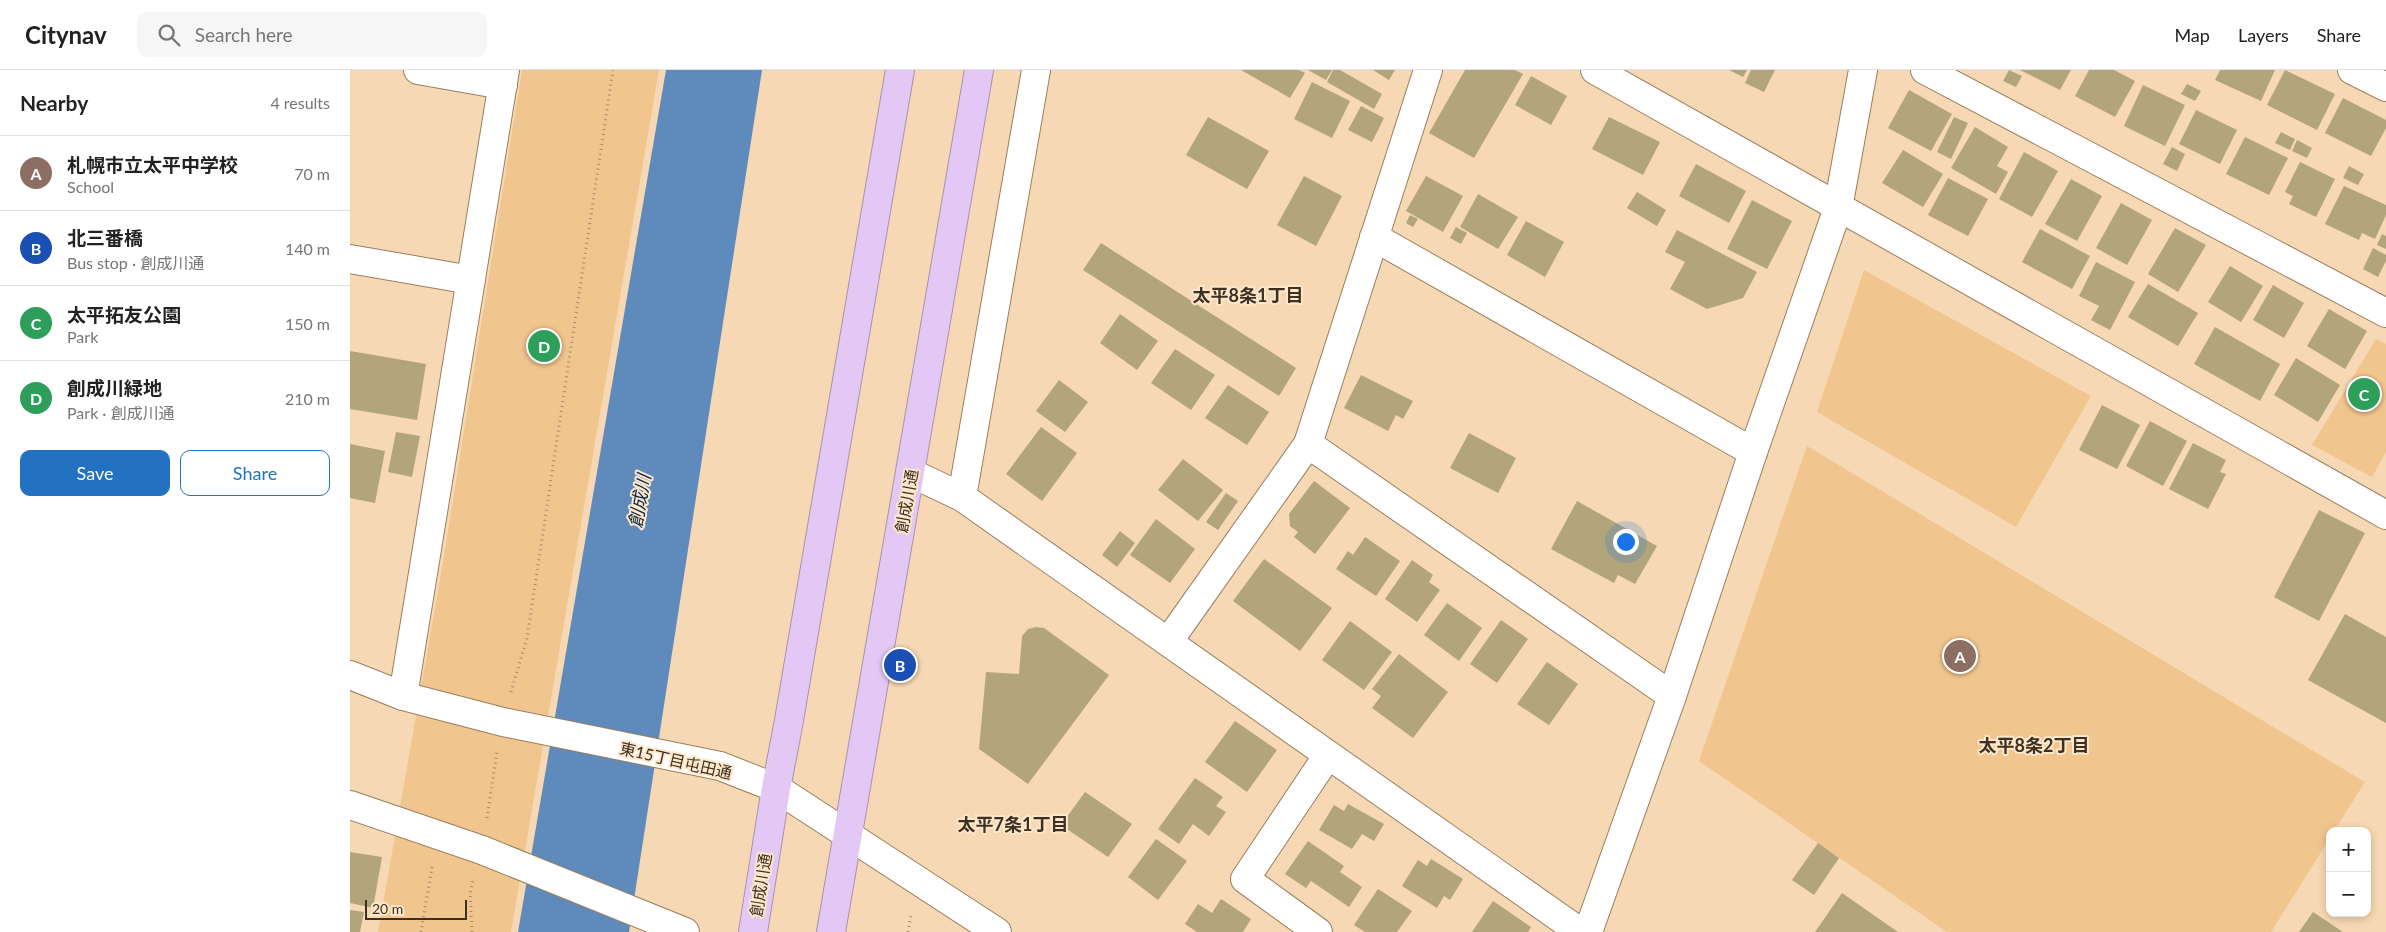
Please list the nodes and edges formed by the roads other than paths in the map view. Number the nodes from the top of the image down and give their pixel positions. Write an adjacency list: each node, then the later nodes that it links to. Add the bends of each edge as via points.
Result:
1 (418, 70): 10 (street)
2 (900, 70): 27 (highway, 創成川通)
3 (979, 70): 19 (highway, 創成川通)
4 (1036, 70): 20 (street)
5 (1428, 70): 13 (street)
6 (1595, 70): 12 (street)
7 (1863, 70): 12 (street)
8 (1926, 70): 16 (street)
9 (2352, 70): 11 (street)
10 (504, 77): 15 (street)
11 (2386, 87)
12 (1838, 208): 18 (street); 21 (street)
13 (1374, 237): 17 (street); 18 (street)
14 (350, 259): 15 (street)
15 (471, 280): 24 (street)
16 (2386, 313)
17 (1308, 444): 22 (street); 25 (street)
18 (1753, 452): 25 (street)
19 (911, 473): 20 (street); 29 (highway, 創成川通)
20 (962, 497): 22 (street)
21 (2386, 515)
22 (1168, 642): 26 (street)
23 (350, 675): 24 (street, 東15丁目屯田通)
24 (403, 696): 27 (street, 東15丁目屯田通, via 514,724 720,766)
25 (1672, 696): 36 (street)
26 (1328, 755): 34 (street, via 1245,879); 35 (street)
27 (776, 788): 29 (street, 東15丁目屯田通); 31 (highway, 創成川通)
28 (350, 805): 30 (street, via 494,855)
29 (849, 836): 32 (highway, 創成川通); 33 (street, 東15丁目屯田通)
30 (685, 932)
31 (753, 932)
32 (831, 932)
33 (997, 932)
34 (1318, 932)
35 (1580, 932)
36 (1588, 932)

